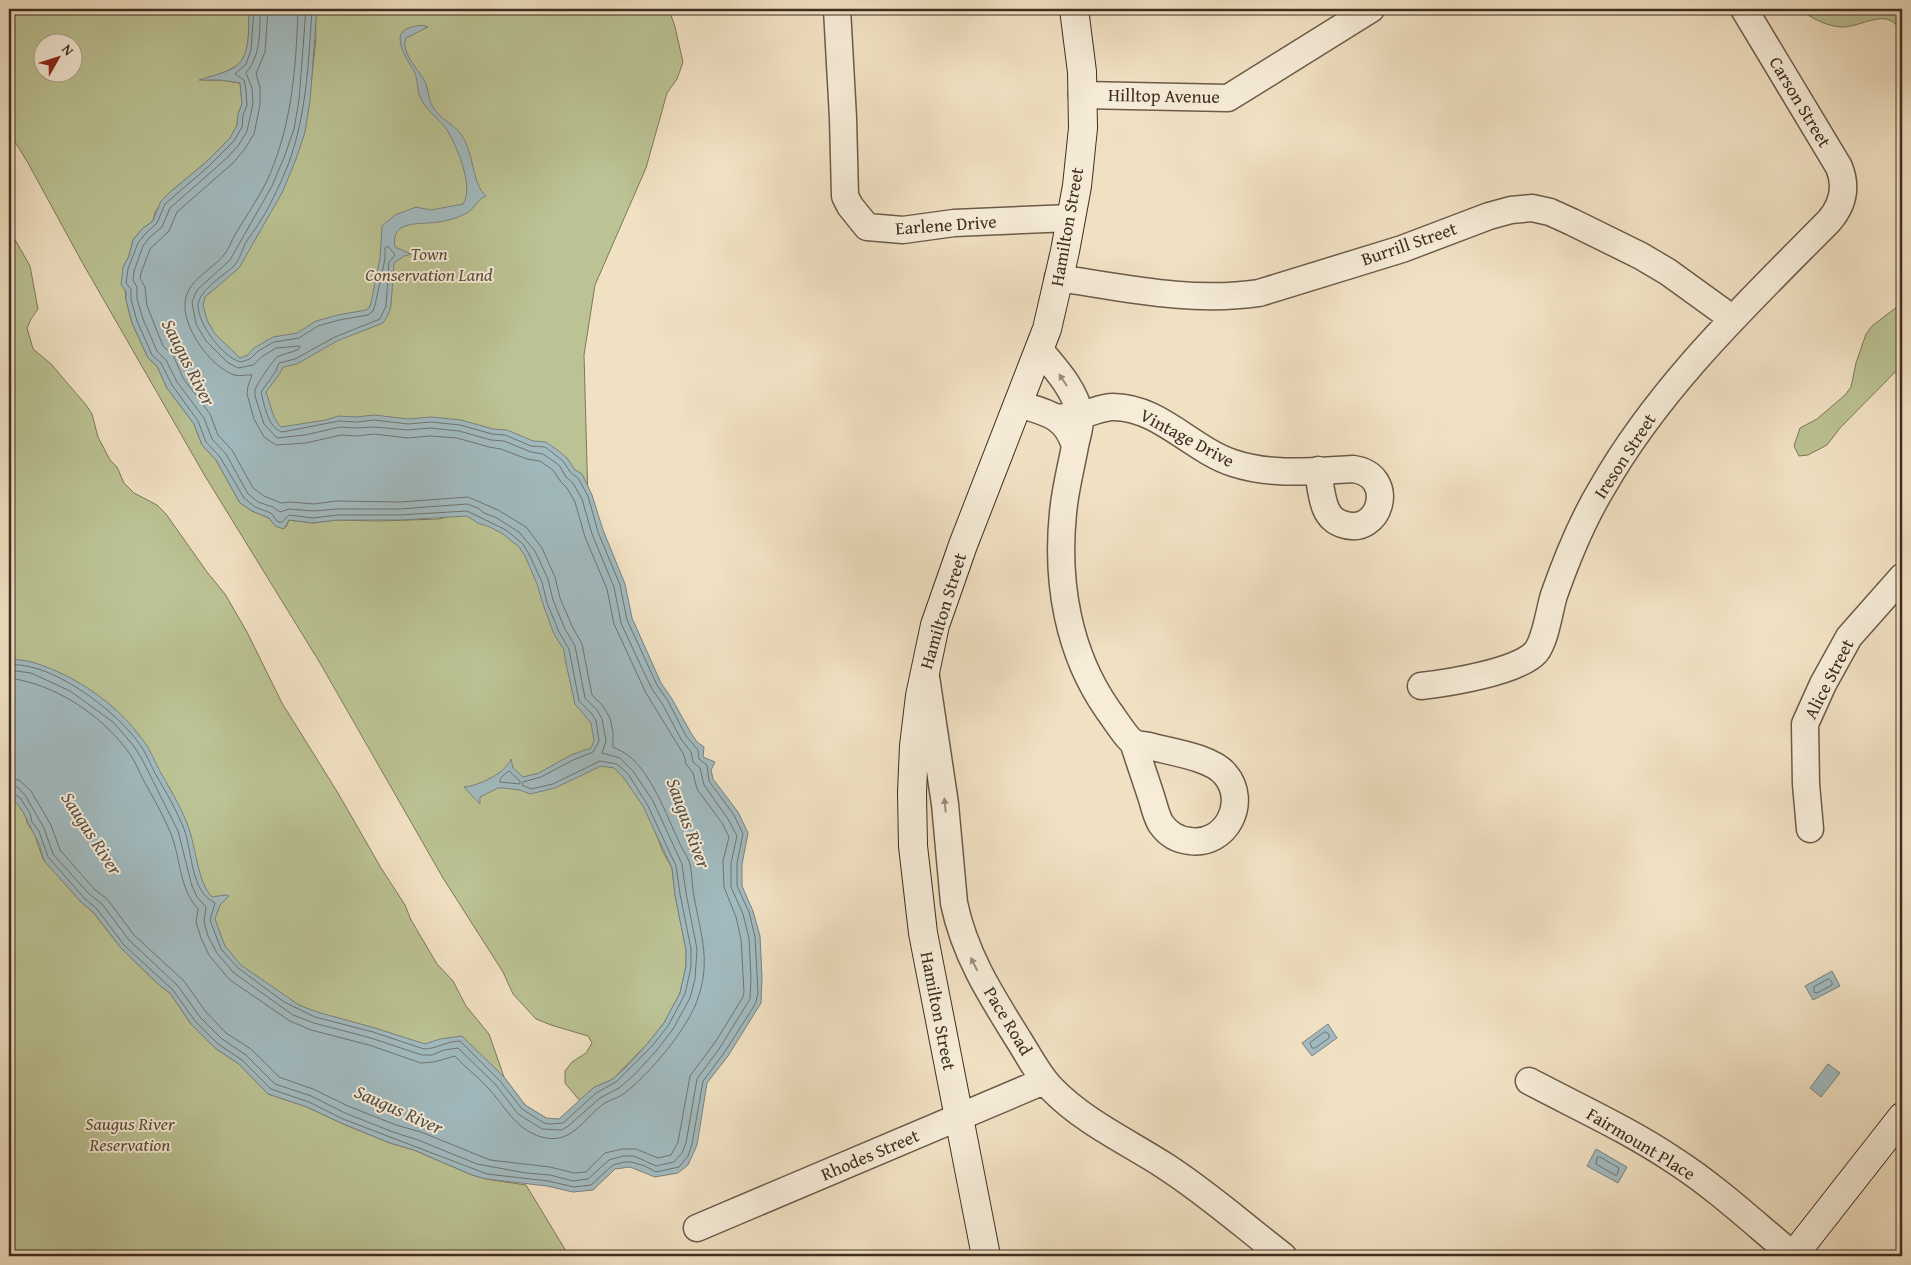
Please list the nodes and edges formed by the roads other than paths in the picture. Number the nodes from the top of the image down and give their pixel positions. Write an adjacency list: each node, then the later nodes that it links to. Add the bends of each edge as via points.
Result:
1 (837, 9): 7 (street, Earlene Drive, via 845,196 867,227 903,230 954,223)
2 (1074, 9): 5 (main road, Hamilton Street)
3 (1371, 9): 5 (street, Hilltop Avenue, via 1228,98)
4 (1744, 9): 6 (street, Carson Street, via 1839,167 1844,186)
5 (1082, 95): 7 (main road, Hamilton Street, via 1077,186)
6 (1842, 198): 9 (street, Ireson Street, via 1834,216)
7 (1071, 218): 8 (main road, Hamilton Street)
8 (1058, 278): 9 (street, Burrill Street, via 1184,295 1235,297 1259,293 1402,249 1489,216 1532,208 1565,218 1641,256); 10 (main road, Hamilton Street, via 1047,329)
9 (1733, 319): 16 (street, Ireson Street, via 1648,419 1601,489 1567,558 1535,653 1498,670)
10 (1039, 349): 11 (main road, Hamilton Street); 12 (street, one-way to 10, via 1075,399)
11 (1018, 404): 12 (street); 15 (main road, Hamilton Street, via 942,604)
12 (1068, 416): 13 (street, Vintage Drive, via 1111,407 1133,410 1166,424 1206,451 1231,463 1275,472); 17 (street, via 1075,446 1062,527 1062,577 1068,619 1074,643 1091,681)
13 (1318, 470)
14 (1902, 577): 18 (street, Alice Street, via 1849,637 1805,724)
15 (925, 669): 19 (street, Pace Road, one-way to 15, via 975,967 960,928 954,903 945,804); 21 (main road, Hamilton Street, via 916,721 913,769 914,867 923,933)
16 (1421, 686)
17 (1133, 742)
18 (1810, 829)
19 (1044, 1081): 21 (street, Rhodes Street); 25 (street, Pace Road, via 1076,1109 1176,1173)
20 (1529, 1081): 26 (street, Fairmount Place, via 1675,1160)
21 (958, 1117): 23 (street, Rhodes Street); 24 (main road, Hamilton Street)
22 (1902, 1117): 26 (main road)
23 (696, 1228)
24 (986, 1256)
25 (1283, 1256)
26 (1793, 1256)

